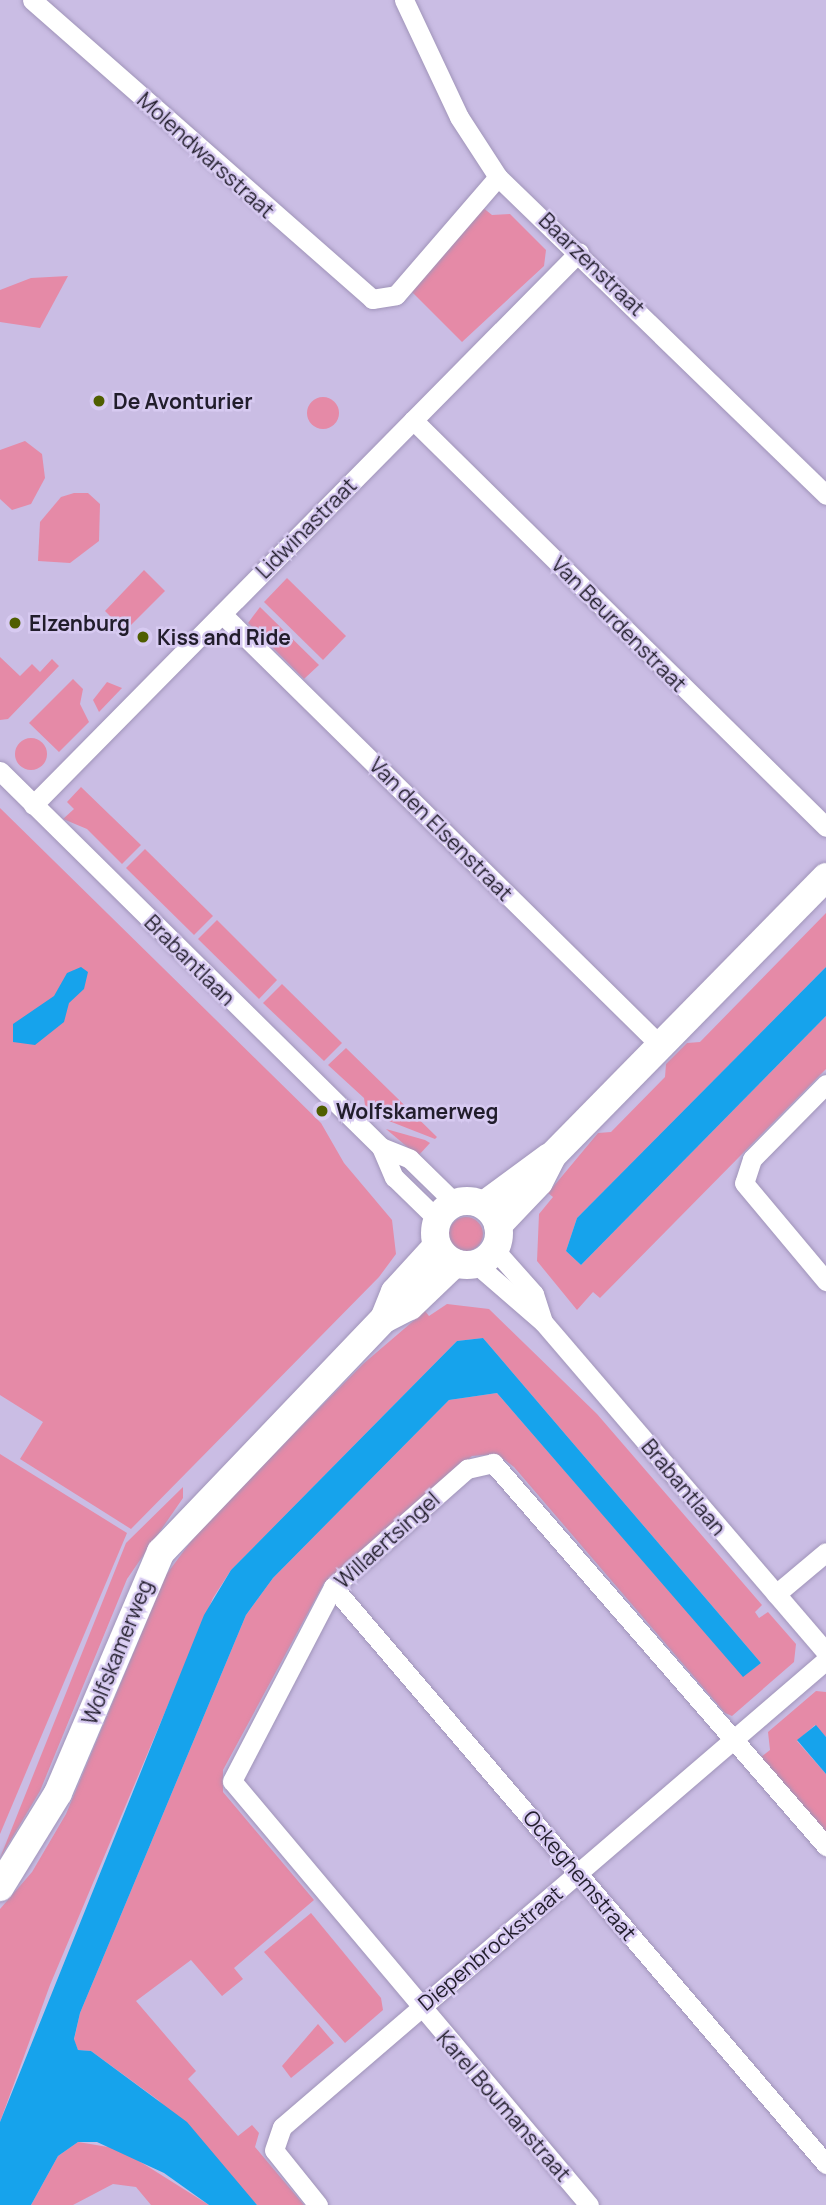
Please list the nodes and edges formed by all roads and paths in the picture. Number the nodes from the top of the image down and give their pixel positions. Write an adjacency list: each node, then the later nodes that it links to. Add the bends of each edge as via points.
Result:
1 (32, 0): 3 (street, Molendwarsstraat, via 362,294 386,299)
2 (404, 0): 3 (street, Baarzenstraat, via 458,117)
3 (498, 177): 4 (street, Baarzenstraat)
4 (579, 252): 5 (street, Lidwinastraat); 6 (street, Baarzenstraat)
5 (413, 420): 7 (street, Lidwinastraat); 10 (street, Van Beurdenstraat)
6 (826, 495)
7 (222, 614): 9 (street, Lidwinastraat); 12 (street, Van den Elsenstraat)
8 (0, 771): 9 (street, Brabantlaan)
9 (33, 804): 14 (street, Brabantlaan, via 381,1147 410,1159)
10 (826, 827)
11 (826, 877): 12 (main road, Wolfskamerweg)
12 (660, 1045): 14 (main road, Wolfskamerweg, via 552,1156 539,1182)
13 (826, 1084): 15 (street, via 744,1174 752,1194)
14 (467, 1235): 18 (street, Brabantlaan, via 534,1294 543,1322); 24 (main road, Wolfskamerweg, via 395,1292 384,1319 161,1552 54,1802)
15 (826, 1281)
16 (826, 1552): 18 (street)
17 (332, 1587): 21 (street, Willaertsingel, via 467,1469 493,1463); 23 (street, Ockeghemstraat); 25 (street, Willaertsingel, via 232,1781)
18 (776, 1594): 19 (street, Brabantlaan)
19 (826, 1653)
20 (826, 1660): 21 (street, Diepenbrockstraat)
21 (734, 1739): 22 (street); 23 (street, Diepenbrockstraat)
22 (826, 1846)
23 (578, 1873): 25 (street, Diepenbrockstraat); 26 (street, Ockeghemstraat)
24 (0, 1886)
25 (420, 2008): 27 (street, Diepenbrockstraat, via 282,2127 274,2150); 28 (street, Karel Boumanstraat)
26 (826, 2164)
27 (318, 2205)
28 (589, 2205)

